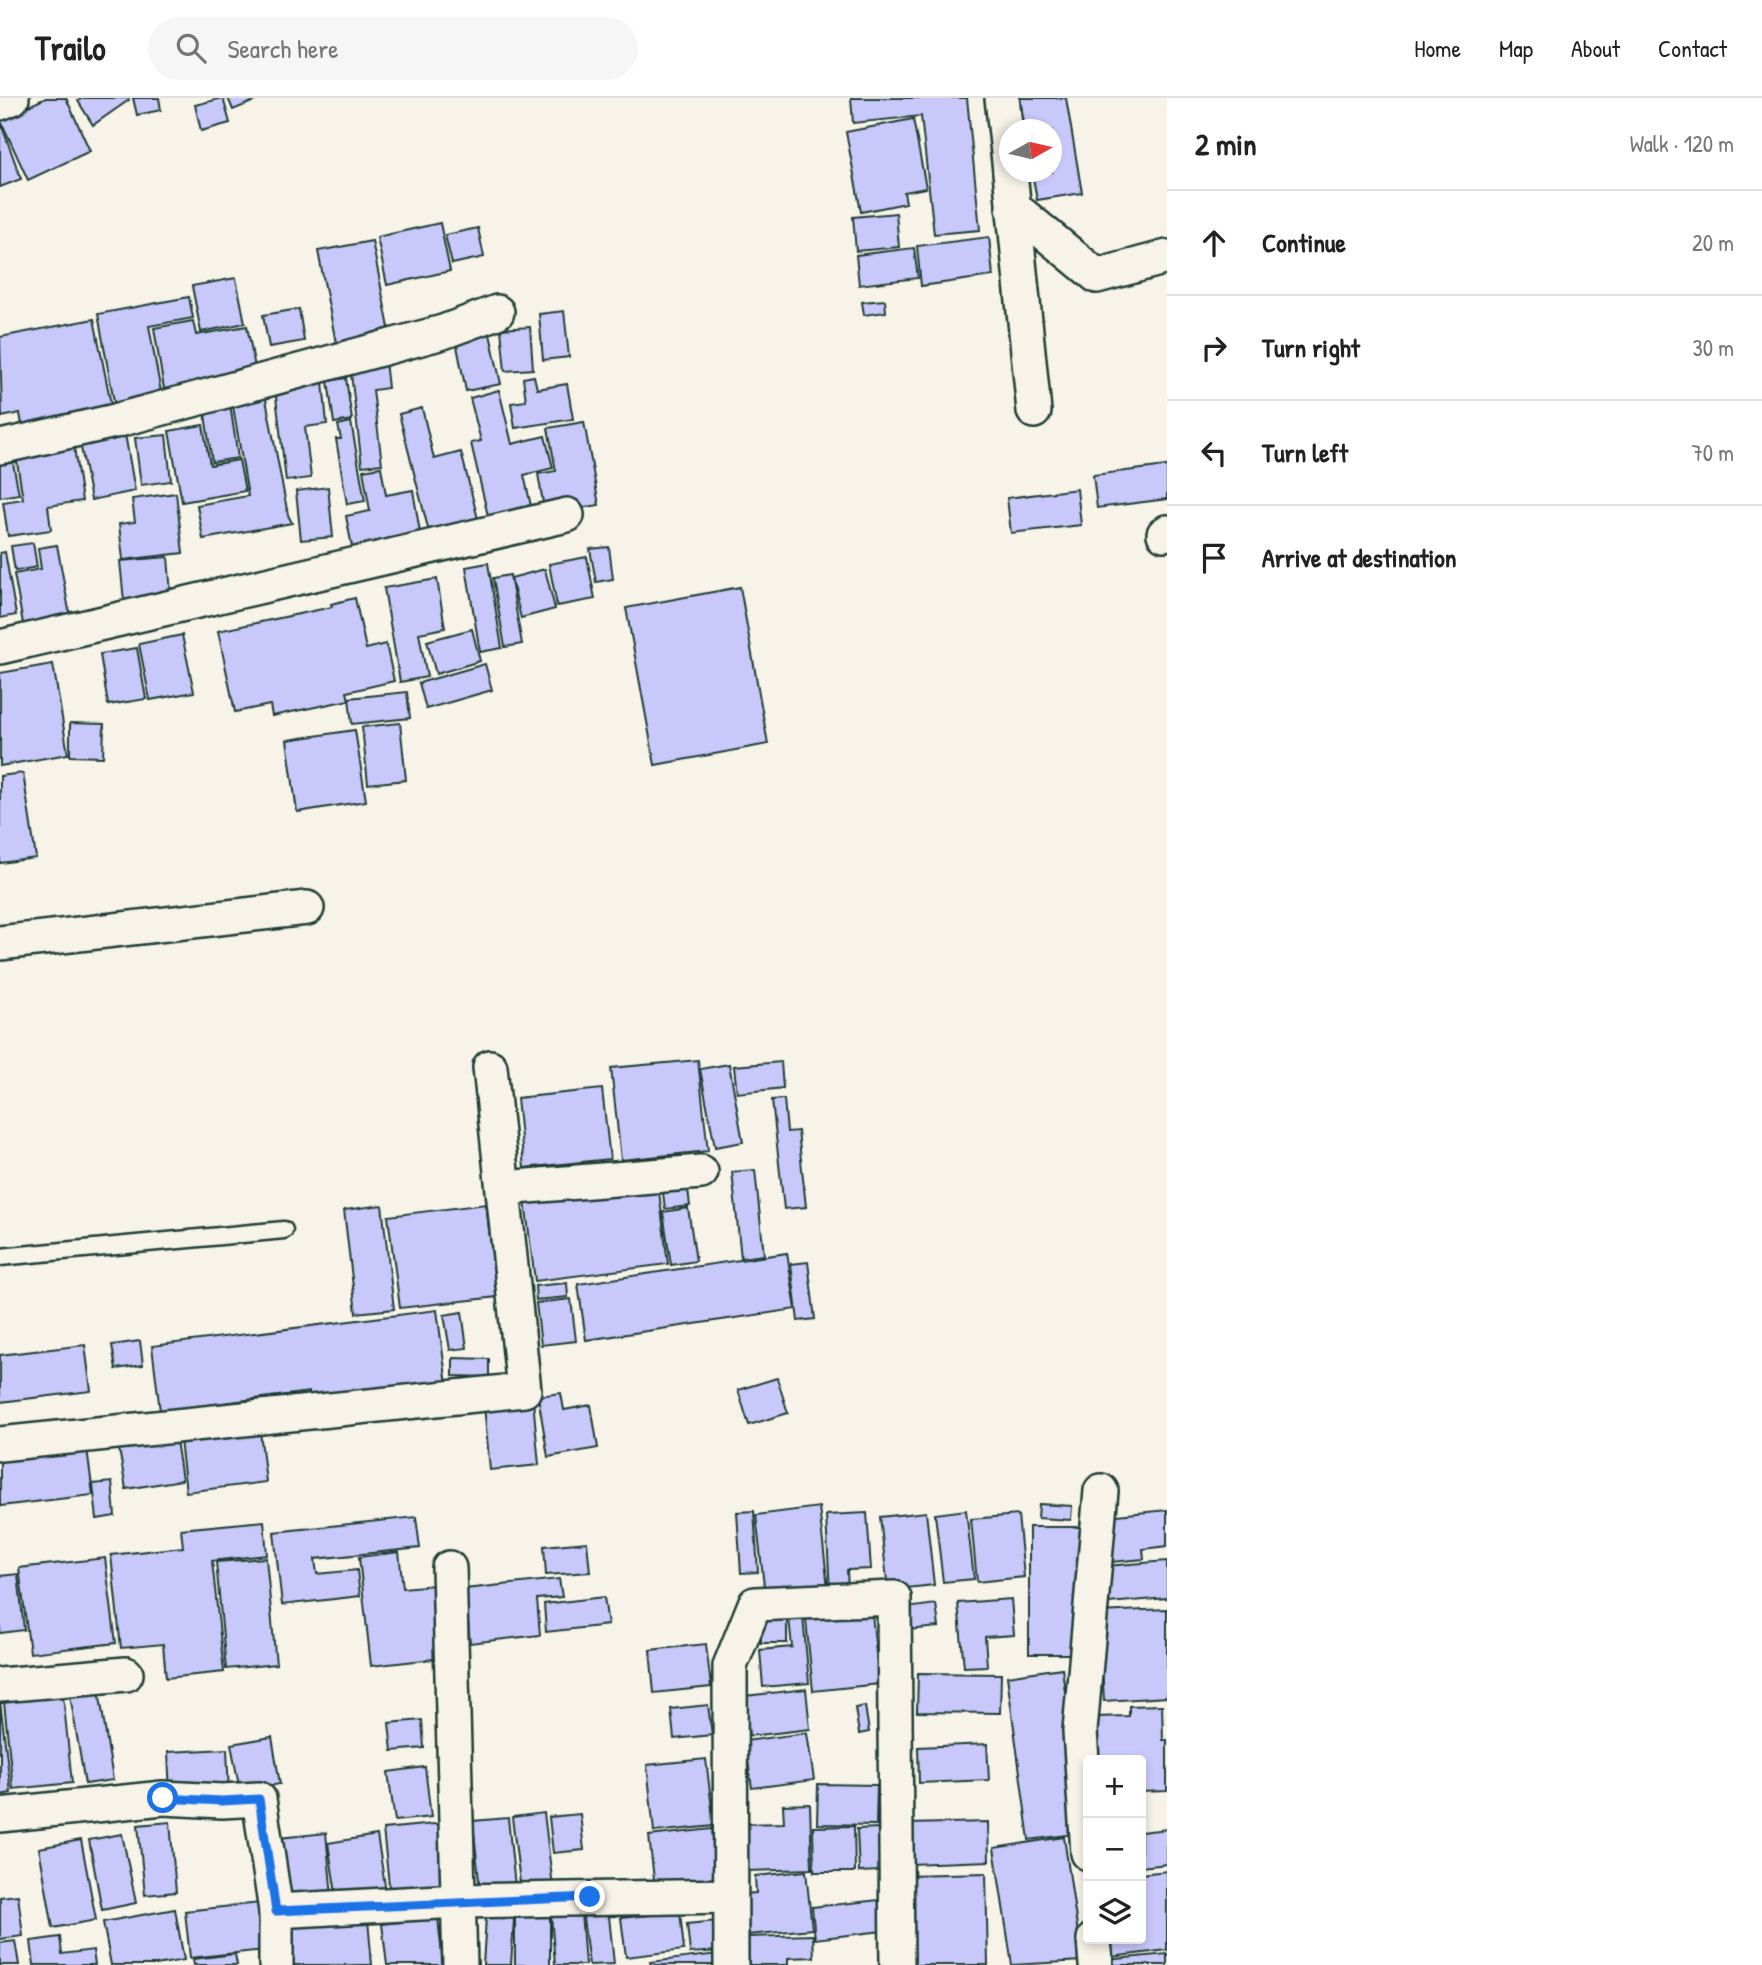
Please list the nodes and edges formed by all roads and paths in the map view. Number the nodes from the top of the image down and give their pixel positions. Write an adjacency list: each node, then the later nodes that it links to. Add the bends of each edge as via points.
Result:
1 (12, 98): 3 (street)
2 (1002, 98): 4 (street)
3 (0, 103)
4 (1004, 119)
5 (1011, 182): 6 (street)
6 (1013, 207): 7 (street, via 1097,276); 9 (street)
7 (1167, 257)
8 (498, 312): 10 (street, via 443,332)
9 (1034, 411)
10 (0, 447)
11 (567, 515): 12 (street)
12 (0, 647)
13 (307, 908): 14 (street)
14 (0, 943)
15 (490, 1067): 17 (street)
16 (701, 1172): 17 (street)
17 (504, 1188): 20 (street, via 524,1390)
18 (284, 1230): 19 (lane)
19 (0, 1257)
20 (0, 1444)
21 (1101, 1491): 26 (street, via 1080,1731)
22 (449, 1568): 28 (street)
23 (126, 1674): 24 (street)
24 (0, 1685)
25 (0, 1815): 29 (street, via 163,1798 259,1799)
26 (1086, 1818)
27 (730, 1896): 28 (street); 33 (street); 34 (street, via 730,1666 755,1604 894,1598)
28 (458, 1901): 29 (street); 32 (street)
29 (276, 1911): 31 (street)
30 (1094, 1944): 35 (street)
31 (276, 1965)
32 (460, 1965)
33 (731, 1965)
34 (897, 1965)
35 (1096, 1965)

